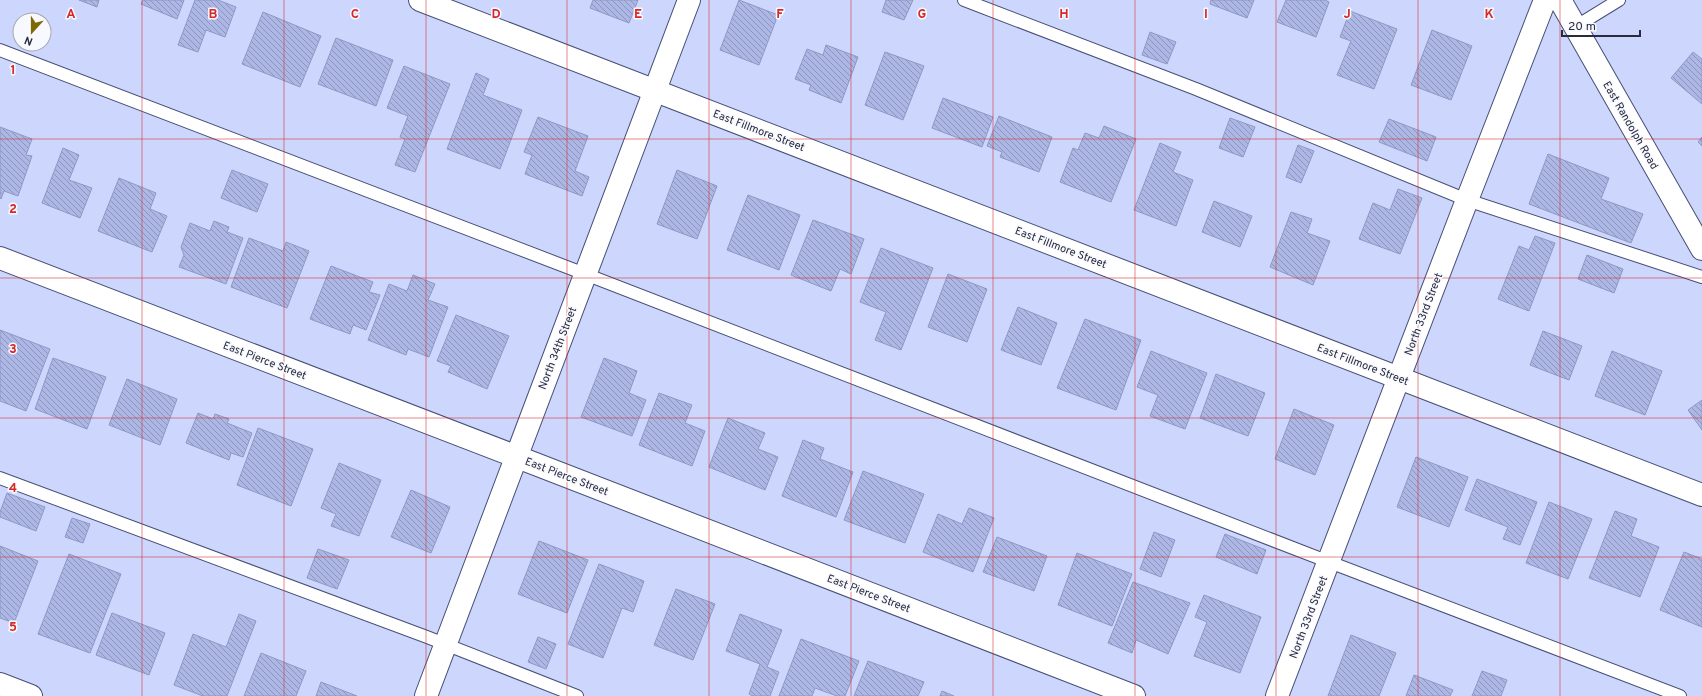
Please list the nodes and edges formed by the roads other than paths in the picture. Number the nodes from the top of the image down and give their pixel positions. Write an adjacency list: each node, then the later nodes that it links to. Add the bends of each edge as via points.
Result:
1 (420, 0): 9 (street, East Fillmore Street)
2 (689, 0): 9 (street, North 34th Street)
3 (964, 0): 10 (lane, via 1196,89)
4 (1545, 0): 10 (street, North 33rd Street)
5 (1560, 0): 7 (street, East Randolph Road)
6 (1619, 0): 7 (lane)
7 (1575, 27): 11 (street, East Randolph Road)
8 (0, 50): 13 (lane)
9 (655, 90): 13 (street, North 34th Street); 15 (street, East Fillmore Street)
10 (1467, 200): 14 (lane); 15 (street, North 33rd Street)
11 (1702, 249)
12 (0, 258): 16 (street, East Pierce Street)
13 (585, 274): 16 (street, North 34th Street); 19 (lane)
14 (1702, 277)
15 (1399, 378): 18 (street, East Fillmore Street); 19 (street, North 33rd Street)
16 (516, 456): 20 (street, North 34th Street); 25 (street, East Pierce Street)
17 (0, 478): 20 (lane)
18 (1702, 495)
19 (1329, 562): 26 (street, North 33rd Street); 27 (lane)
20 (445, 644): 23 (street, North 34th Street); 24 (lane)
21 (0, 684): 22 (street)
22 (31, 696)
23 (426, 696)
24 (577, 696)
25 (1134, 696)
26 (1277, 696)
27 (1680, 696)

